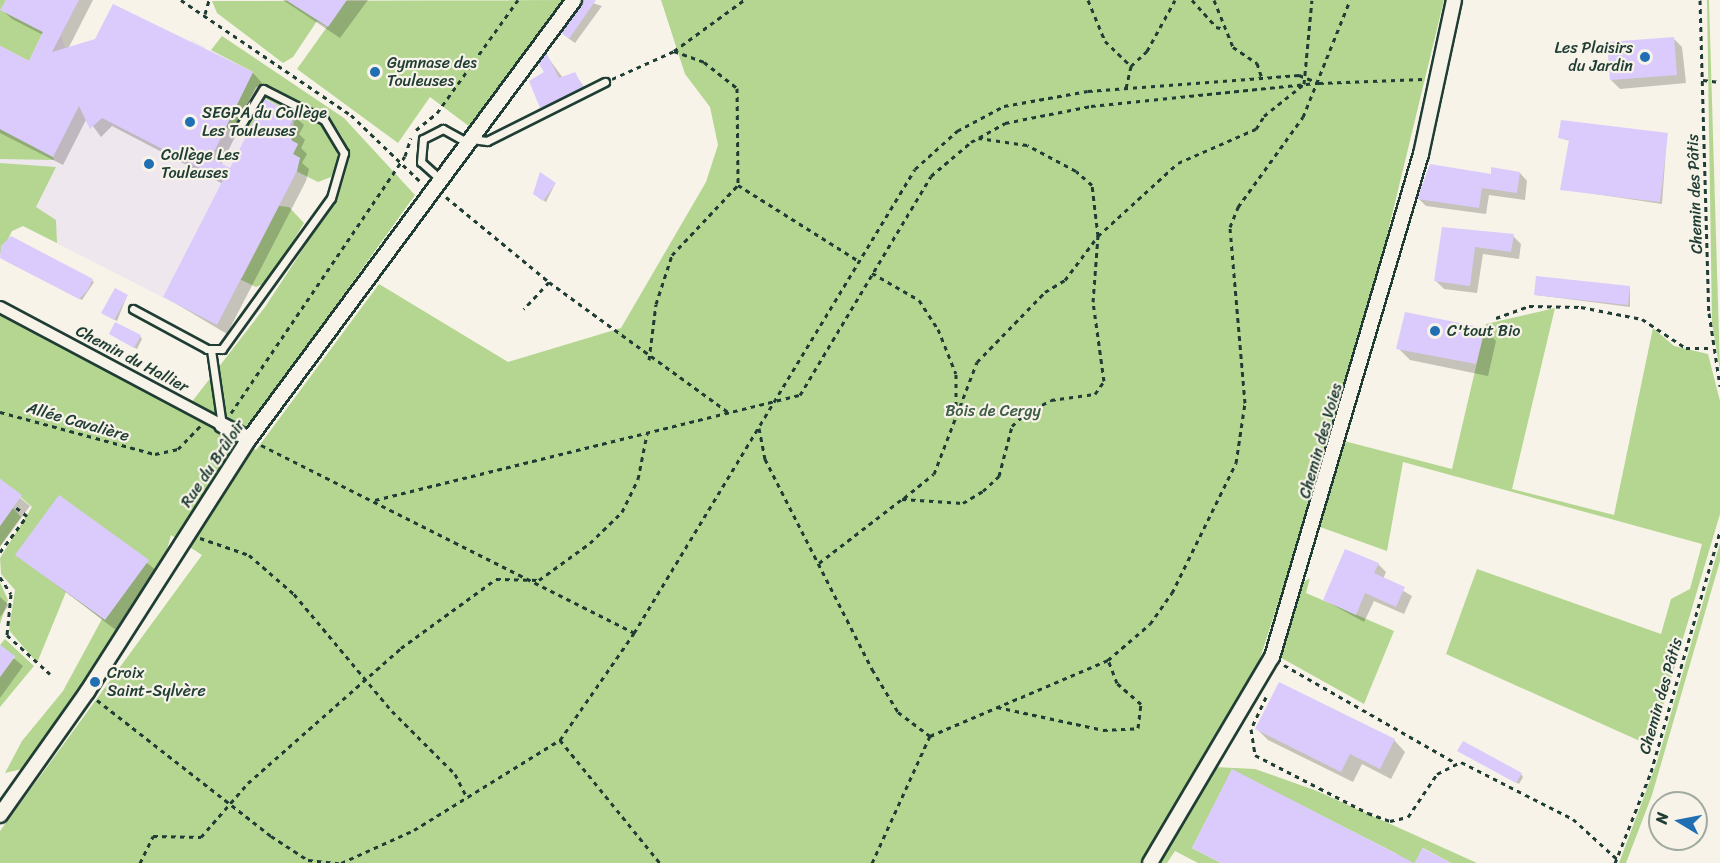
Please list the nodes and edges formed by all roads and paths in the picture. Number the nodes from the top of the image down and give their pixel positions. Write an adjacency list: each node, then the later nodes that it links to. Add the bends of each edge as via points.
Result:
1 (181, 0): 14 (path)
2 (209, 0): 14 (path)
3 (518, 0): 30 (path, via 436,113 415,131)
4 (574, 0): 29 (street, Rue du Brûloir)
5 (744, 0): 16 (path)
6 (1088, 0): 17 (path, via 1106,41)
7 (1175, 0): 17 (path, via 1147,51)
8 (1192, 0): 15 (path, via 1216,27)
9 (1214, 0): 15 (path)
10 (1312, 0): 19 (path)
11 (1350, 0): 24 (path)
12 (1454, 0): 20 (street, Chemin des Voies)
13 (1700, 0): 21 (path, Chemin des Pâtis)
14 (205, 14): 30 (path, via 351,115)
15 (1225, 29): 18 (path, via 1233,47 1257,63)
16 (674, 51): 22 (path); 32 (path, via 704,62 737,88)
17 (1131, 66): 26 (path)
18 (1262, 78): 19 (path); 26 (path)
19 (1306, 78): 24 (path); 25 (path)
20 (1434, 78): 24 (path); 67 (street, Chemin des Voies, via 1421,154)
21 (1703, 80): 23 (path); 41 (path, Chemin des Pâtis)
22 (605, 82): 29 (lane, via 488,141)
23 (1720, 82)
24 (1319, 83): 25 (path); 66 (path, via 1298,126 1238,207 1230,227 1245,403 1236,463 1172,593 1150,624)
25 (1304, 84): 28 (path, via 1091,106 1005,123); 33 (path, via 1264,116 1256,129 1178,163)
26 (1126, 88): 34 (path, via 1004,106 957,131 915,169)
27 (238, 130): 42 (lane, via 256,94 266,89 324,120 340,142 345,163 312,229 222,349)
28 (978, 138): 33 (path, via 1027,145 1076,171 1092,185); 35 (path, via 931,176)
29 (468, 140): 31 (street, Rue du Brûloir); 31 (lane, via 443,129 423,139 421,162)
30 (401, 162): 31 (path); 50 (path)
31 (436, 184): 36 (path); 53 (street, Rue du Brûloir)
32 (738, 186): 34 (path); 43 (path, via 672,255 656,304)
33 (1098, 236): 49 (path, via 1065,280 1045,292 977,363); 54 (path, via 1093,302 1104,381 1095,394 1051,400 1026,413 1012,426 999,476 963,503)
34 (857, 260): 45 (path)
35 (872, 273): 45 (path, via 800,395); 49 (path, via 919,300 938,329 956,374)
36 (549, 282): 39 (path); 43 (path)
37 (0, 307): 48 (street, Chemin du Hallier)
38 (133, 309): 42 (lane)
39 (524, 309)
40 (1496, 318): 41 (path, via 1529,306 1581,307 1642,319 1686,348)
41 (1712, 348): 44 (path, Chemin des Pâtis)
42 (211, 350): 50 (lane)
43 (649, 360): 47 (path)
44 (1720, 386)
45 (774, 401): 47 (path); 51 (path)
46 (0, 412): 48 (path, Allée Cavalière, via 155,454 178,449)
47 (729, 413): 52 (path)
48 (208, 418): 50 (street, Chemin du Hallier)
49 (956, 420): 54 (path, via 934,474)
50 (222, 425): 53 (street, Chemin du Hallier)
51 (758, 427): 60 (path, via 765,459); 64 (path)
52 (647, 434): 55 (path); 62 (path, via 638,479 622,512)
53 (249, 439): 55 (path); 57 (street, Rue du Brûloir)
54 (902, 499): 60 (path)
55 (375, 500): 62 (path)
56 (14, 506): 59 (path, via 27,516)
57 (188, 532): 70 (path, via 249,555 294,594); 71 (street, Rue du Brûloir)
58 (1720, 532): 80 (path, Chemin des Pâtis, via 1651,772)
59 (0, 552)
60 (819, 563): 74 (path, via 898,712)
61 (0, 577): 63 (path, via 11,594)
62 (540, 580): 64 (path); 70 (path, via 496,579)
63 (5, 632): 65 (path); 68 (path)
64 (634, 633): 75 (path)
65 (0, 634)
66 (1108, 660): 73 (path); 73 (path, via 1117,683 1141,704 1138,728 1103,730)
67 (1276, 660): 69 (path); 76 (path); 85 (street, Chemin des Voies)
68 (50, 674)
69 (1279, 675)
70 (368, 677): 77 (path, via 392,711 455,774); 78 (path, via 248,783)
71 (87, 692): 78 (path); 79 (street, Rue du Brûloir)
72 (1270, 692): 76 (path, via 1251,729 1256,755 1382,819 1408,817 1429,783)
73 (996, 707): 74 (path)
74 (930, 736): 84 (path)
75 (560, 740): 77 (path); 83 (path)
76 (1456, 763): 80 (path, via 1481,768 1573,819)
77 (467, 798): 82 (path)
78 (232, 807): 81 (path, via 201,837 153,836); 82 (path, via 308,860)
79 (0, 815)
80 (1616, 861)
81 (140, 863)
82 (340, 863)
83 (660, 863)
84 (872, 863)
85 (1150, 863)

